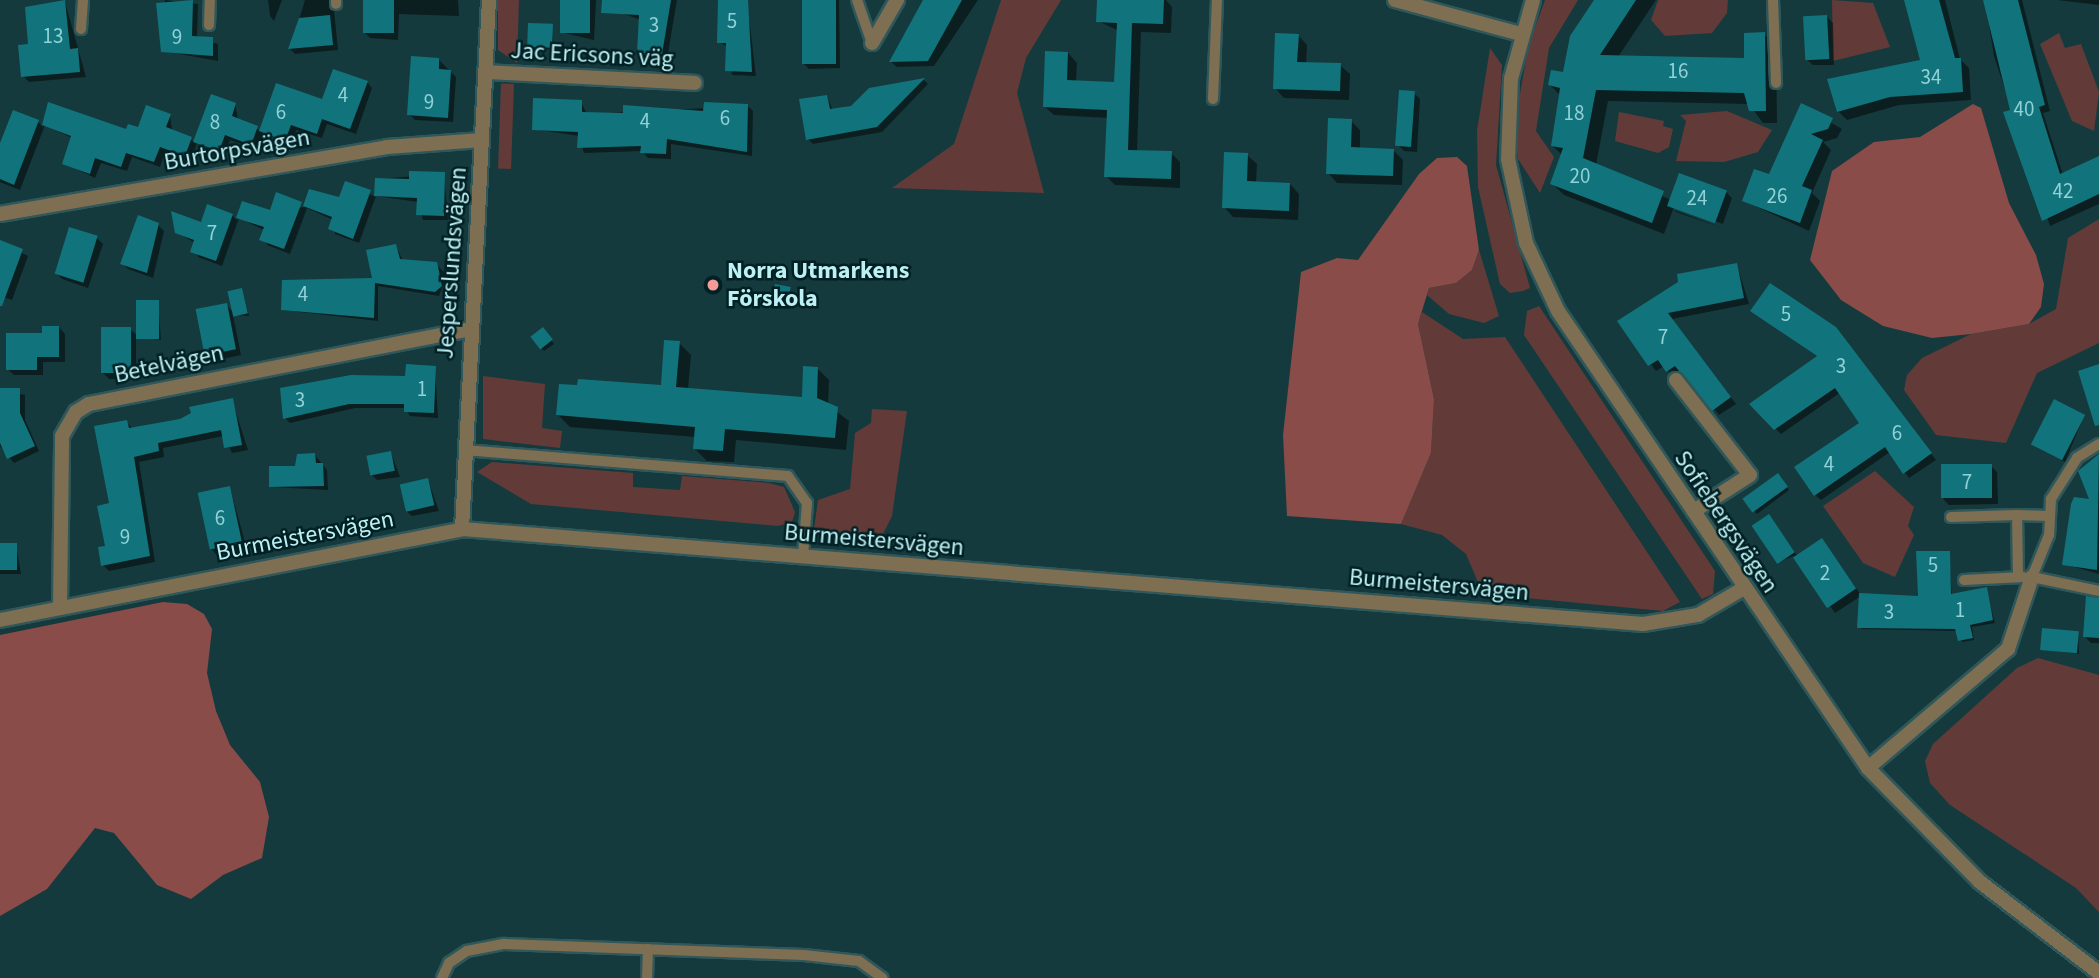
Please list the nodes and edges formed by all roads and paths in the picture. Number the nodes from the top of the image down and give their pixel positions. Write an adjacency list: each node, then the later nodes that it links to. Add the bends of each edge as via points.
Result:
1 (83, 0): 11 (lane)
2 (210, 0): 10 (lane)
3 (489, 0): 14 (street, Jesperslundsvägen)
4 (857, 0): 13 (lane)
5 (897, 0): 13 (street)
6 (1217, 0): 17 (lane)
7 (1395, 0): 12 (street)
8 (1533, 0): 12 (street, Sofiebergsvägen)
9 (1773, 0): 16 (lane)
10 (209, 25)
11 (81, 29)
12 (1520, 34): 24 (street, Sofiebergsvägen, via 1507,125 1514,201 1526,243 1558,311)
13 (872, 43)
14 (486, 72): 15 (street, Jac Ericsons väg); 18 (street, Jesperslundsvägen)
15 (695, 83)
16 (1776, 83)
17 (1213, 99)
18 (482, 140): 19 (street, Burtorpsvägen, via 387,148); 20 (street, Jesperslundsvägen)
19 (0, 214)
20 (470, 329): 23 (street, Jesperslundsvägen); 34 (street, Betelvägen, via 102,401 76,412 62,436)
21 (1676, 380): 24 (street, via 1750,475)
22 (2099, 444): 26 (lane, via 2077,458 2051,499)
23 (464, 450): 28 (street, Jesperslundsvägen); 29 (lane, via 788,476 807,503)
24 (1694, 511): 32 (street, Sofiebergsvägen)
25 (2017, 515): 26 (lane); 27 (lane); 30 (lane)
26 (2049, 516): 30 (lane, via 2049,535)
27 (1951, 517)
28 (462, 529): 29 (street, Burmeistersvägen); 34 (street, Burmeistersvägen)
29 (803, 556): 32 (street, Burmeistersvägen, via 1643,624 1698,615)
30 (2025, 577): 31 (lane); 33 (lane); 36 (street, via 2008,649)
31 (1964, 580)
32 (1744, 588): 36 (street, Sofiebergsvägen)
33 (2099, 591)
34 (60, 608): 35 (street, Burmeistersvägen)
35 (0, 620)
36 (1868, 768): 38 (street, Sofiebergsvägen, via 1980,882)
37 (648, 949): 39 (lane, via 504,944 467,951 449,963); 40 (lane); 41 (lane, via 845,960)
38 (2099, 973)
39 (442, 978)
40 (647, 978)
41 (882, 978)

